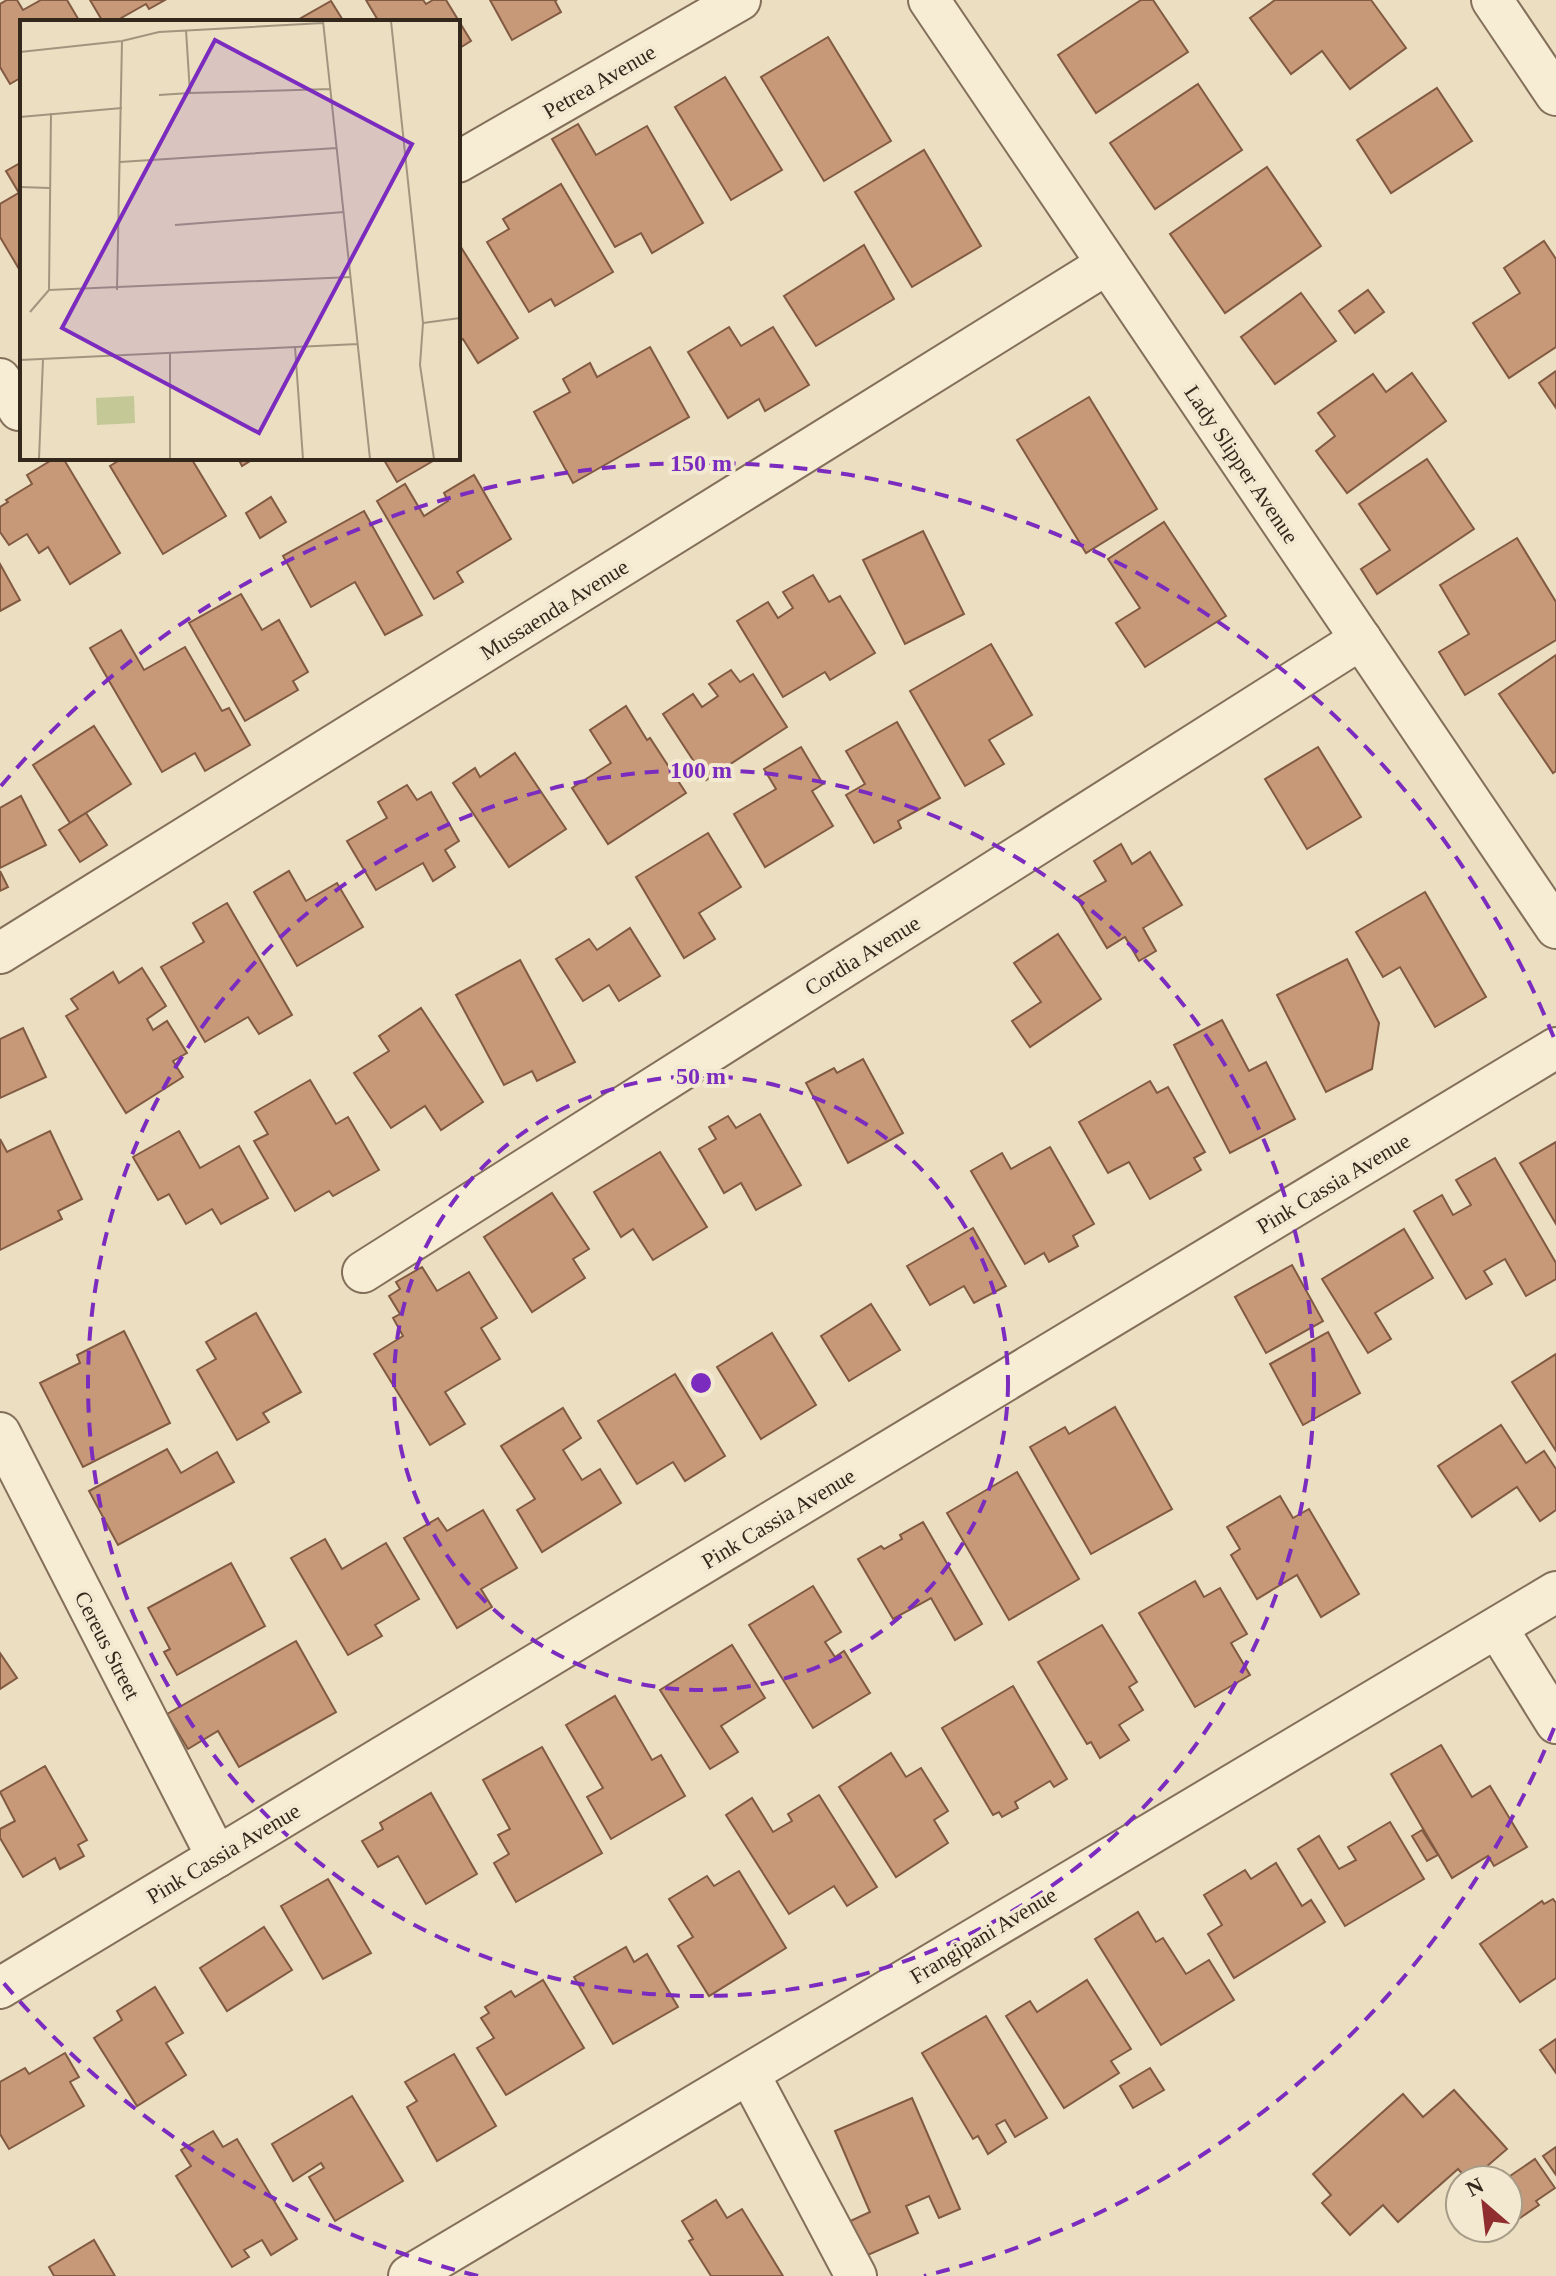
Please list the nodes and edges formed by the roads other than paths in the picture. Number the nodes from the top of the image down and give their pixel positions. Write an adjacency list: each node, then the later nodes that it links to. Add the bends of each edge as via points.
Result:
1 (740, 0): 5 (street, Petrea Avenue)
2 (929, 0): 6 (street, Lady Slipper Avenue)
3 (1492, 0): 4 (street)
4 (1556, 95)
5 (460, 161)
6 (1107, 264): 7 (street, Lady Slipper Avenue); 9 (street, Mussaenda Avenue)
7 (1361, 639): 8 (street, Lady Slipper Avenue); 11 (street, Cordia Avenue)
8 (1556, 928)
9 (0, 953)
10 (1556, 1048): 16 (street, Pink Cassia Avenue)
11 (363, 1272)
12 (0, 1433): 16 (street, Cereus Street)
13 (1556, 1592): 14 (street, Frangipani Avenue)
14 (1497, 1628): 15 (street); 18 (street, Frangipani Avenue)
15 (1556, 1723)
16 (217, 1857): 17 (street, Pink Cassia Avenue)
17 (0, 1988)
18 (749, 2074): 19 (street, Frangipani Avenue); 20 (street)
19 (409, 2276)
20 (856, 2276)

